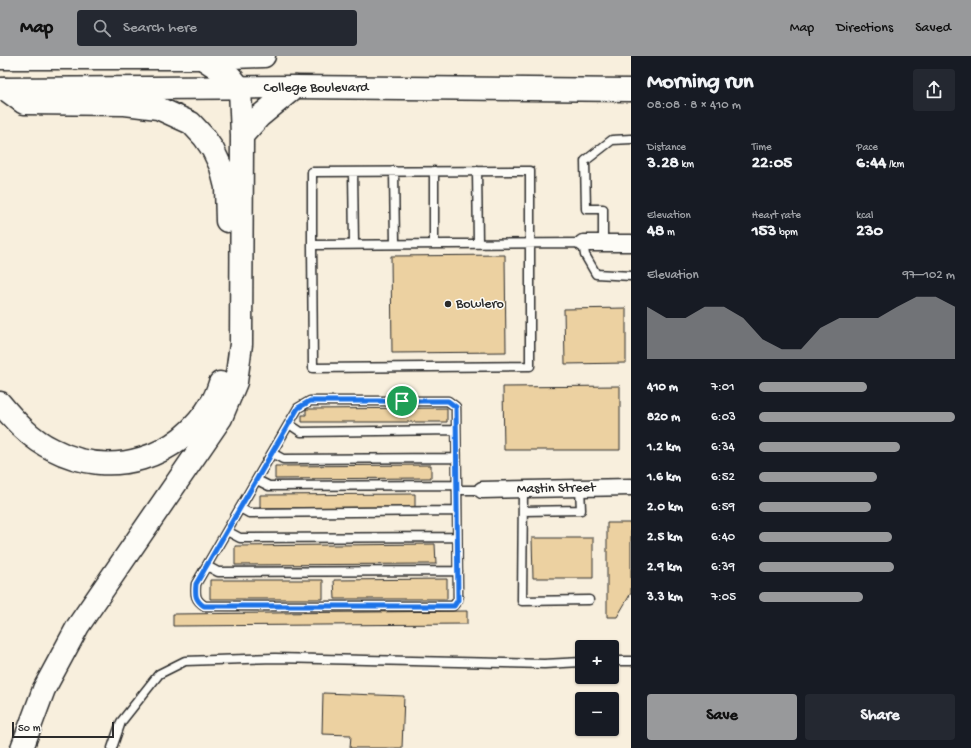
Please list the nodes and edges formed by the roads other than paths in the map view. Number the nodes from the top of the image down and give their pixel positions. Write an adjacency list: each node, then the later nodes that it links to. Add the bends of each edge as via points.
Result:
1 (264, 56): 3 (main road)
2 (0, 58): 3 (main road)
3 (202, 58): 5 (main road, via 231,77)
4 (295, 87): 5 (main road, College Boulevard); 7 (main road, College Boulevard); 8 (main road, via 260,116)
5 (240, 88): 6 (main road, College Boulevard); 8 (main road)
6 (2, 89): 24 (main road, via 24,103 125,104 158,108 191,123 204,137 221,167 226,187 226,344 220,382 213,401 203,416 174,444 144,458 113,464 80,460 65,455 51,449 25,431)
7 (631, 90)
8 (242, 136): 46 (main road, via 241,344 236,382 221,418 78,626 44,689)
9 (631, 139): 16 (lane, via 612,140 585,161 586,209 602,209)
10 (434, 171): 11 (lane); 13 (lane); 20 (lane)
11 (477, 171): 14 (lane, via 530,171); 21 (lane)
12 (353, 172): 13 (lane); 18 (lane); 22 (lane, via 312,172)
13 (394, 172): 19 (lane)
14 (531, 243): 15 (lane); 21 (lane); 22 (lane, via 530,366 313,368)
15 (583, 243): 16 (street); 23 (lane, via 585,255 596,274)
16 (603, 243): 17 (street)
17 (631, 243)
18 (354, 244): 19 (lane); 22 (lane)
19 (395, 244): 20 (lane)
20 (434, 244): 21 (lane)
21 (478, 244)
22 (312, 245)
23 (631, 276)
24 (0, 403)
25 (289, 424): 26 (lane, via 301,432); 26 (lane, via 298,408 310,401 448,401 456,407); 27 (lane)
26 (456, 430): 28 (lane)
27 (272, 453): 28 (lane, via 283,459); 29 (lane)
28 (456, 458): 31 (lane)
29 (257, 480): 31 (lane, via 269,486); 35 (lane)
30 (631, 487): 32 (street, Mastin Street)
31 (457, 488): 33 (lane); 36 (lane)
32 (580, 488): 34 (street, Mastin Street); 37 (lane, via 580,510)
33 (482, 490): 34 (street, Mastin Street)
34 (523, 490): 37 (lane)
35 (240, 508): 36 (lane, via 249,513); 38 (lane)
36 (457, 511): 39 (lane)
37 (522, 511): 42 (lane, via 522,601)
38 (227, 531): 39 (lane, via 240,538); 40 (lane)
39 (457, 537): 41 (lane)
40 (207, 566): 41 (lane, via 218,572); 41 (lane, via 196,584 195,593 198,602 204,606 454,606 458,600)
41 (458, 571)
42 (589, 600)
43 (619, 661): 44 (lane)
44 (631, 661)
45 (575, 662): 47 (lane, via 544,664 275,658 185,661 159,674 121,722)
46 (22, 748)
47 (112, 748)

